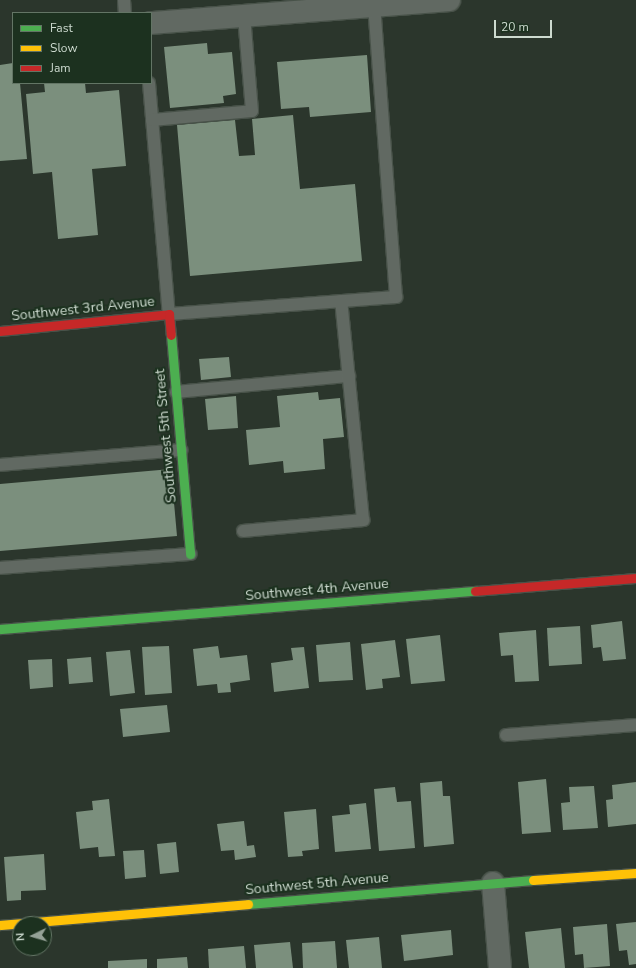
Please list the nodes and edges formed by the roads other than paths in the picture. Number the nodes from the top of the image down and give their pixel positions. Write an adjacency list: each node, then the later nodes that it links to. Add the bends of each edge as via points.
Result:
1 (124, 0): 4 (lane)
2 (449, 0): 3 (street)
3 (360, 4): 5 (street); 9 (lane, via 396,297)
4 (125, 12)
5 (244, 16): 6 (street); 8 (lane, via 252,111)
6 (152, 23)
7 (149, 84): 8 (lane)
8 (152, 120): 10 (lane)
9 (342, 301): 10 (lane); 12 (lane)
10 (169, 314): 11 (street, Southwest 3rd Avenue); 13 (street, Southwest 5th Street)
11 (0, 331)
12 (349, 376): 13 (lane); 16 (lane, via 363,520)
13 (176, 392): 14 (street, Southwest 5th Street)
14 (181, 450): 15 (lane); 17 (street, Southwest 5th Street)
15 (0, 465)
16 (243, 531)
17 (190, 554): 18 (lane)
18 (0, 568)
19 (636, 578): 20 (street, Southwest 4th Avenue)
20 (0, 630)
21 (636, 724): 22 (lane)
22 (506, 735)
23 (636, 873): 24 (street, Southwest 5th Avenue)
24 (493, 883): 25 (street, Southwest 5th Avenue); 26 (street)
25 (0, 926)
26 (500, 968)

